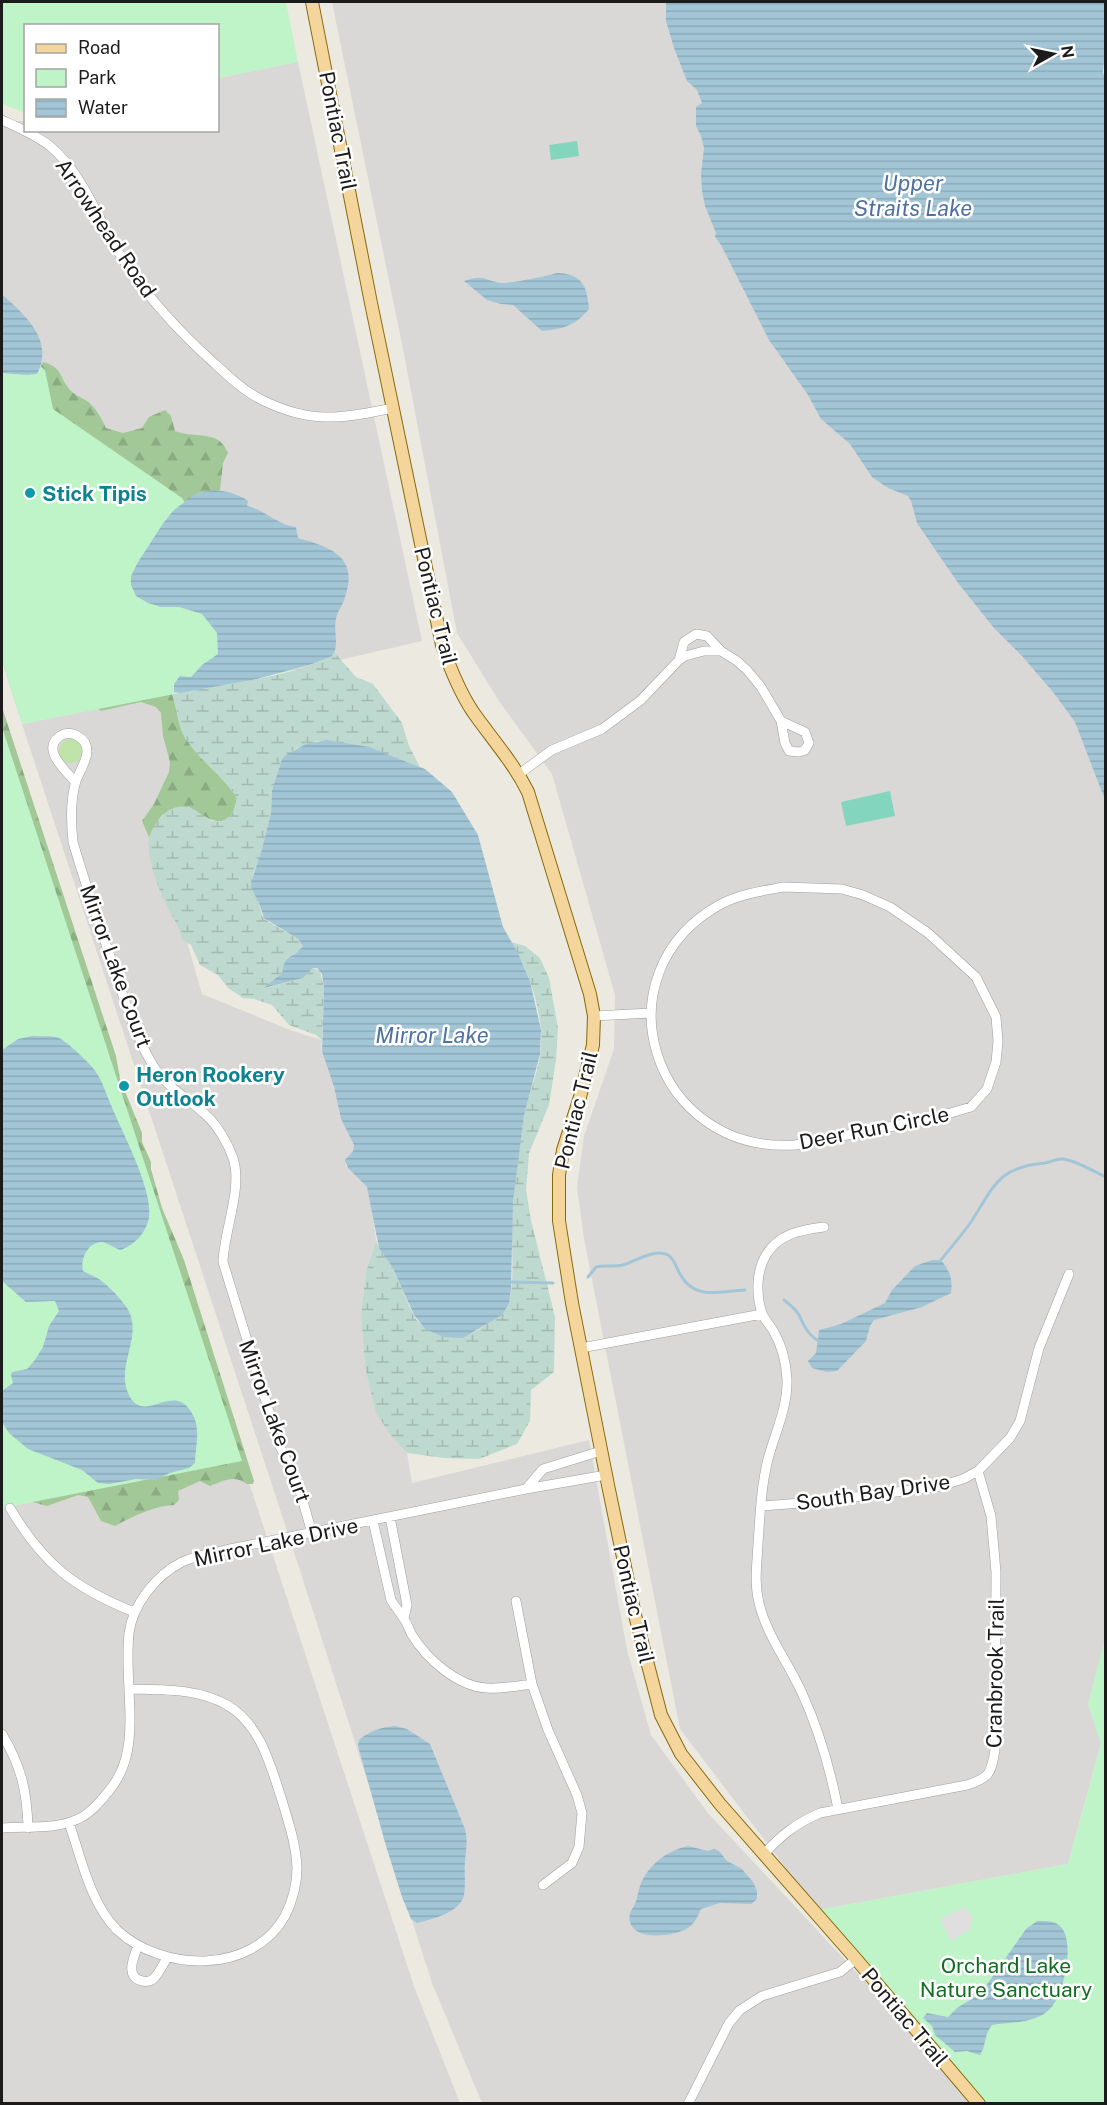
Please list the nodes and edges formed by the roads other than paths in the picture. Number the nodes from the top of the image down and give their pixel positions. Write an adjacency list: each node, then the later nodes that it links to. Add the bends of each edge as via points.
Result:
1 (312, 2): 5 (main road, Pontiac Trail)
2 (2, 120): 4 (street, Arrowhead Road)
3 (24, 132): 5 (street, Arrowhead Road, via 50,146 70,168 114,245 149,294 194,345 237,384 281,408 319,416)
4 (24, 132)
5 (393, 408): 9 (main road, Pontiac Trail, via 442,645 473,711)
6 (721, 651): 7 (street, via 698,652); 7 (street, via 707,636 696,634 684,642); 8 (street, via 747,670)
7 (679, 660): 9 (street, via 620,717 552,750)
8 (781, 721)
9 (519, 774): 12 (main road, Pontiac Trail, via 552,866)
10 (75, 782): 10 (street, Mirror Lake Court, via 87,750 84,740 67,733 53,744 53,752); 25 (street, Mirror Lake Court, via 73,842 135,1028 164,1081 209,1117 234,1160 236,1184 223,1262 279,1444 300,1491)
11 (651, 1012): 11 (street, Deer Run Circle, via 656,984 678,940 722,904 783,887 842,889 890,907 928,933 976,977 996,1017 996,1062 987,1089 971,1107 930,1119 774,1146 726,1133 707,1123 679,1097 656,1054); 12 (street)
12 (594, 1016): 16 (main road, Pontiac Trail, via 593,1045 563,1150 558,1196 562,1250)
13 (824, 1227): 15 (street, via 794,1232 766,1255 757,1290)
14 (1069, 1274): 18 (street, South Bay Drive, via 1039,1348 1020,1421 1010,1438)
15 (762, 1314): 16 (street); 21 (street, via 775,1334 787,1380)
16 (582, 1348): 17 (main road, Pontiac Trail)
17 (601, 1451): 19 (main road, Pontiac Trail); 20 (street, via 543,1469)
18 (978, 1471): 21 (street, South Bay Drive, via 937,1487); 34 (street, Cranbrook Trail, via 991,1516 996,1572 992,1767 982,1780 967,1785)
19 (606, 1475): 20 (street, Mirror Lake Drive); 38 (main road, Pontiac Trail, via 635,1615 661,1715 681,1754)
20 (526, 1489): 23 (street, Mirror Lake Drive)
21 (761, 1506): 34 (street, via 756,1582 759,1602 774,1642 822,1739)
22 (10, 1508): 29 (street, via 31,1542 65,1576)
23 (390, 1517): 24 (street, Mirror Lake Drive); 26 (street)
24 (373, 1521): 25 (street, Mirror Lake Drive); 27 (street)
25 (312, 1533): 29 (street, Mirror Lake Drive, via 181,1563 150,1588)
26 (402, 1577): 27 (street); 30 (street, via 407,1605)
27 (386, 1580): 30 (street, via 395,1609)
28 (516, 1601): 31 (street)
29 (134, 1612): 32 (street, Mirror Lake Drive, via 129,1631)
30 (404, 1618): 31 (street, via 427,1654 459,1678 483,1688)
31 (532, 1684): 39 (street, via 582,1813 579,1847 572,1863)
32 (129, 1689): 35 (street, Mirror Lake Drive, via 130,1738 121,1773 100,1802); 41 (street, via 189,1691 211,1696 249,1724 266,1752 294,1840 297,1870 293,1894 274,1932 231,1958 204,1962)
33 (2, 1734): 37 (street, via 20,1769)
34 (838, 1809): 38 (street, Cranbrook Trail, via 800,1821)
35 (69, 1822): 37 (street, Mirror Lake Drive); 40 (street, via 102,1910 117,1929)
36 (2, 1828): 37 (street, Mirror Lake Drive)
37 (28, 1828)
38 (764, 1854): 42 (main road, Pontiac Trail)
39 (543, 1885)
40 (138, 1945): 41 (street); 41 (street, via 131,1967 139,1980 155,1978)
41 (167, 1958)
42 (856, 1959): 43 (street, via 840,1972 769,1993 740,2010 729,2023); 44 (main road, Pontiac Trail)
43 (688, 2103)
44 (979, 2103)

